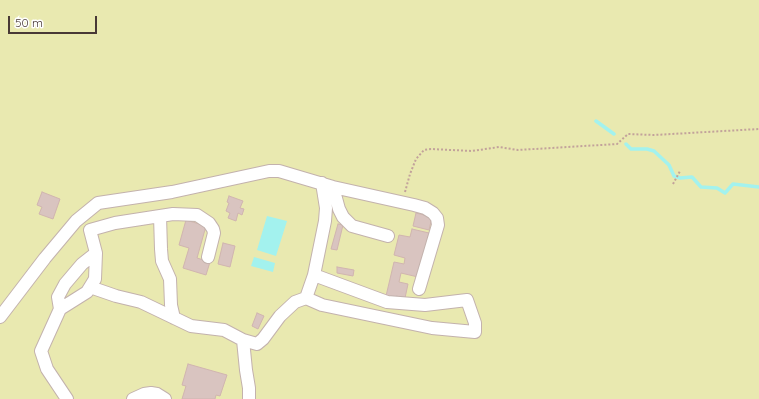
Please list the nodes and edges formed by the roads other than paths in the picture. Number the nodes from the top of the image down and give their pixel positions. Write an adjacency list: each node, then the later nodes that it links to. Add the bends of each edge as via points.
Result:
1 (327, 185): 2 (lane, via 279,171 269,171); 7 (lane, via 343,217 352,226); 10 (lane, via 325,221); 12 (lane, via 403,202 433,213 438,225)
2 (172, 192): 3 (lane); 5 (lane, via 98,203)
3 (173, 214): 4 (lane); 9 (lane, via 197,216 209,223 214,233)
4 (160, 216): 6 (lane); 16 (lane, via 162,260 170,279)
5 (68, 230): 6 (lane); 15 (lane)
6 (90, 230): 8 (lane)
7 (388, 236)
8 (96, 253): 11 (lane, via 95,279); 14 (lane, via 82,264 65,284 58,297)
9 (208, 257)
10 (314, 275): 13 (lane); 13 (lane, via 387,302 424,306 468,300 475,323 474,332 432,328 322,305)
11 (90, 287): 14 (lane, via 87,292); 16 (lane, via 142,302)
12 (419, 289)
13 (306, 298): 17 (lane, via 294,302 258,344)
14 (60, 309): 18 (lane, via 41,351 47,369)
15 (0, 317)
16 (174, 318): 17 (lane, via 190,326 224,330)
17 (243, 340): 21 (lane)
18 (67, 399)
19 (133, 399): 20 (lane, via 151,393)
20 (165, 399)
21 (249, 399)

